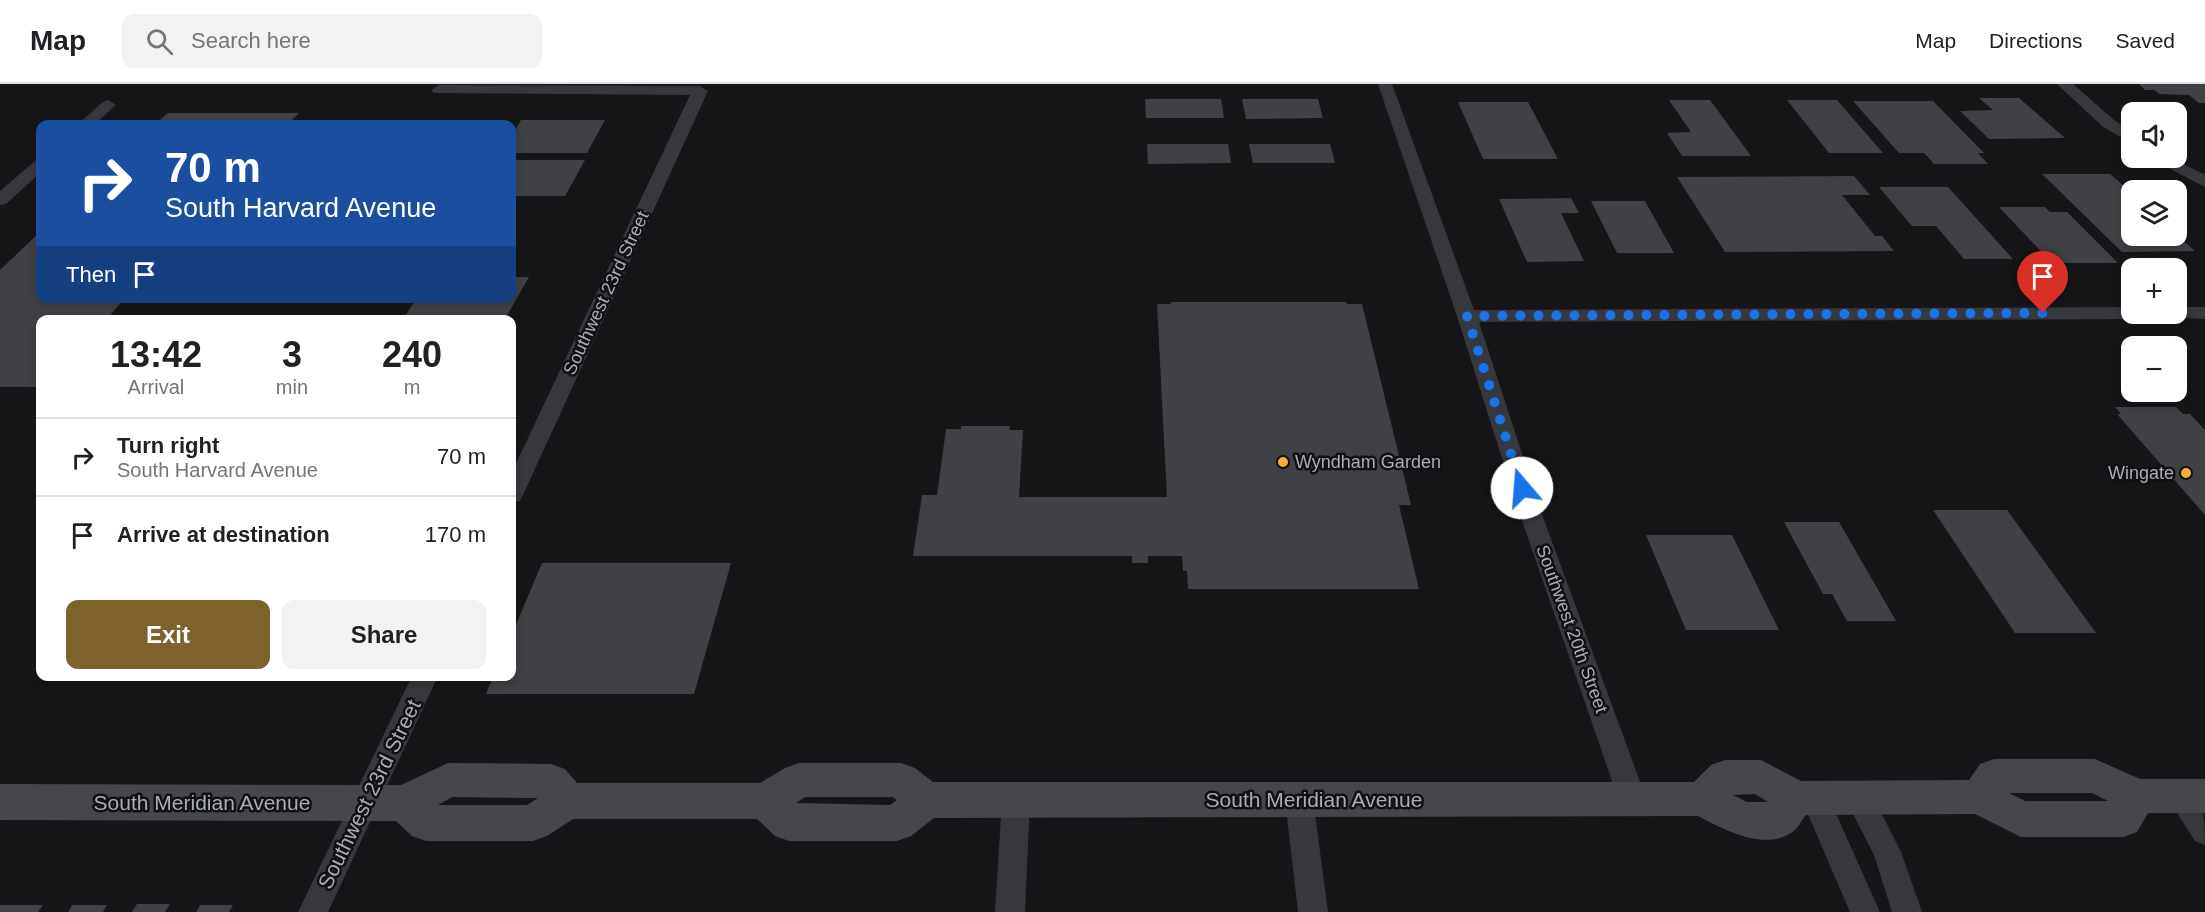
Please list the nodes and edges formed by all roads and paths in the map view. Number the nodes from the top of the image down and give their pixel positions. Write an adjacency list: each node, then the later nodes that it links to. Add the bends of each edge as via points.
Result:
1 (1385, 84): 14 (street, Southwest 20th Street)
2 (2064, 84): 6 (street)
3 (439, 90): 15 (street, Southwest 23rd Street, via 700,91)
4 (108, 105): 5 (street)
5 (91, 120)
6 (2121, 132)
7 (36, 168): 10 (street)
8 (2179, 168): 9 (street)
9 (2205, 182)
10 (0, 200)
11 (2121, 313): 14 (street)
12 (2187, 313): 13 (street)
13 (2205, 313)
14 (1467, 316): 18 (street, Southwest 20th Street, via 1529,509)
15 (516, 486)
16 (423, 681): 24 (street, Southwest 23rd Street)
17 (2192, 796): 20 (main road, via 2137,796 2123,819 2021,819 1978,796); 25 (street)
18 (1632, 798): 19 (main road, South Meridian Avenue, via 1702,798 1744,820 1778,820); 21 (main road, South Meridian Avenue)
19 (1805, 798): 20 (main road); 29 (street)
20 (1859, 798): 30 (street, via 1887,852)
21 (1299, 799): 22 (main road, South Meridian Avenue); 28 (street)
22 (1016, 801): 24 (main road, South Meridian Avenue, via 926,801 897,823 789,823 766,801 567,801 533,823 426,823 405,803); 27 (street)
23 (0, 802): 24 (main road, South Meridian Avenue)
24 (365, 802): 26 (street, Southwest 23rd Street)
25 (2205, 832)
26 (313, 912)
27 (1010, 912)
28 (1313, 912)
29 (1865, 912)
30 (1907, 912)

